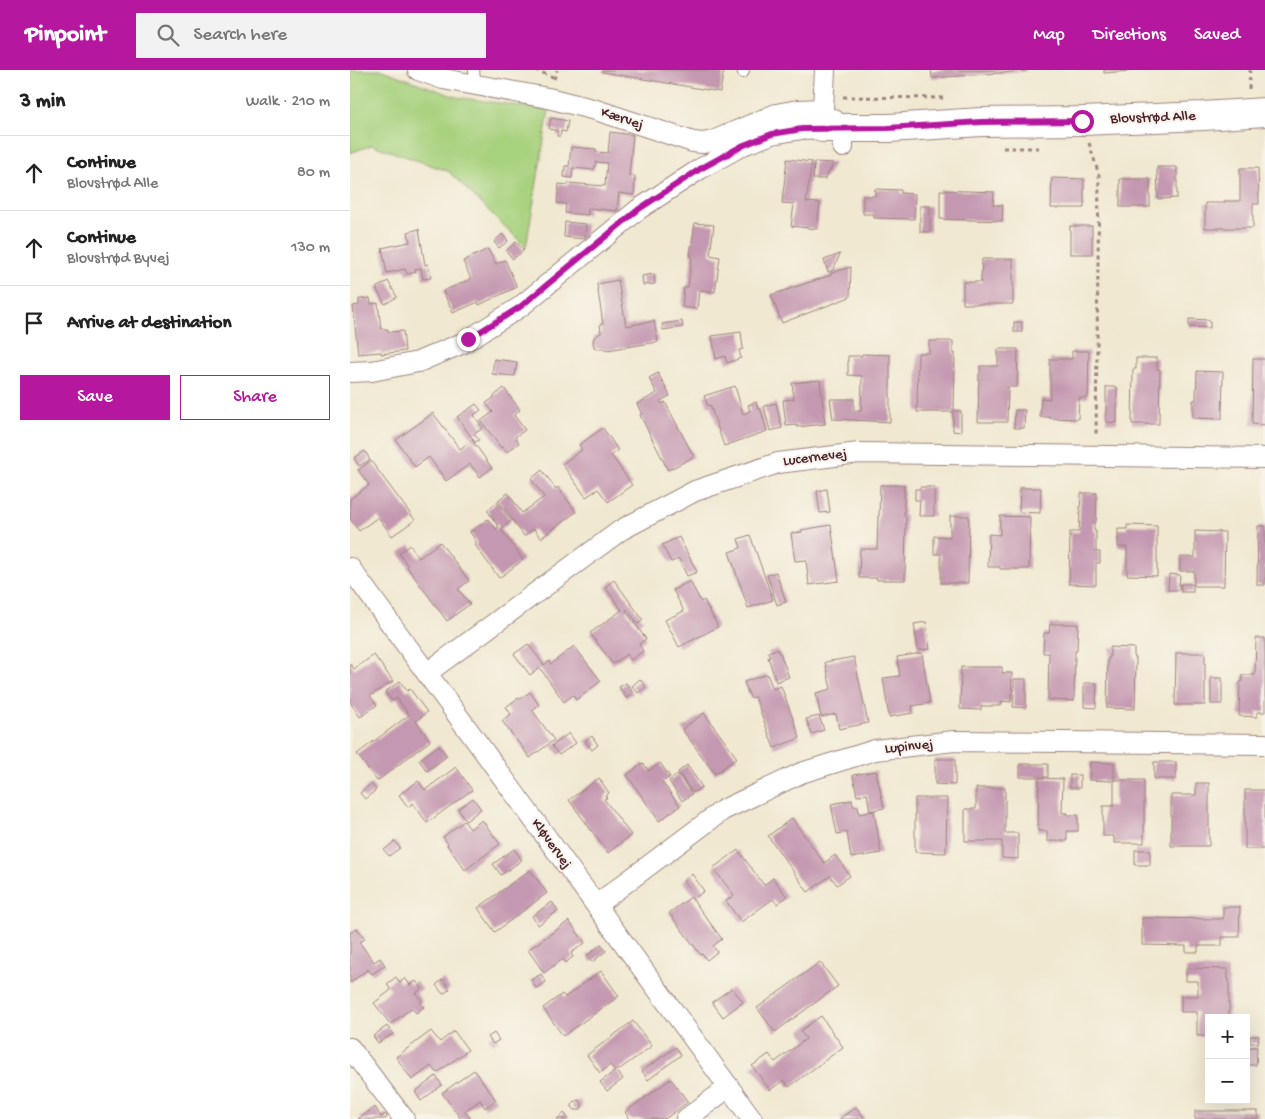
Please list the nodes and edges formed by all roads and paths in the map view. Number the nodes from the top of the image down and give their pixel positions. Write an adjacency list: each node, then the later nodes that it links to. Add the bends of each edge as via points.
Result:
1 (418, 70): 7 (street, Kærvej, via 443,79)
2 (535, 70): 6 (path)
3 (557, 70): 6 (path)
4 (825, 70): 11 (street)
5 (1250, 70): 9 (path)
6 (554, 77): 8 (path)
7 (475, 78): 12 (street, Kærvej, via 596,110)
8 (563, 80)
9 (1249, 88)
10 (1265, 112): 11 (street, Blovstrød Alle, via 1082,121 981,122 895,112)
11 (833, 128): 12 (street, Kærvej, via 798,110 776,114 713,141); 14 (street, via 772,134)
12 (693, 142): 14 (street)
13 (1090, 146): 16 (path, via 1099,175)
14 (700, 169): 15 (street, via 639,209 520,307 463,343 418,362)
15 (350, 372)
16 (1096, 456): 17 (street, Lucernevej); 19 (street, Lucernevej, via 859,453 778,463 695,491 621,530)
17 (1265, 458)
18 (350, 568): 19 (street, Kløvervej)
19 (427, 674): 21 (street, Kløvervej)
20 (1265, 744): 21 (street, Lupinvej, via 954,742 875,750 801,773 722,810)
21 (596, 905): 23 (street, Kløvervej)
22 (350, 1048): 24 (street)
23 (729, 1087): 25 (street); 26 (street, Kløvervej)
24 (404, 1119)
25 (686, 1119)
26 (752, 1119)

